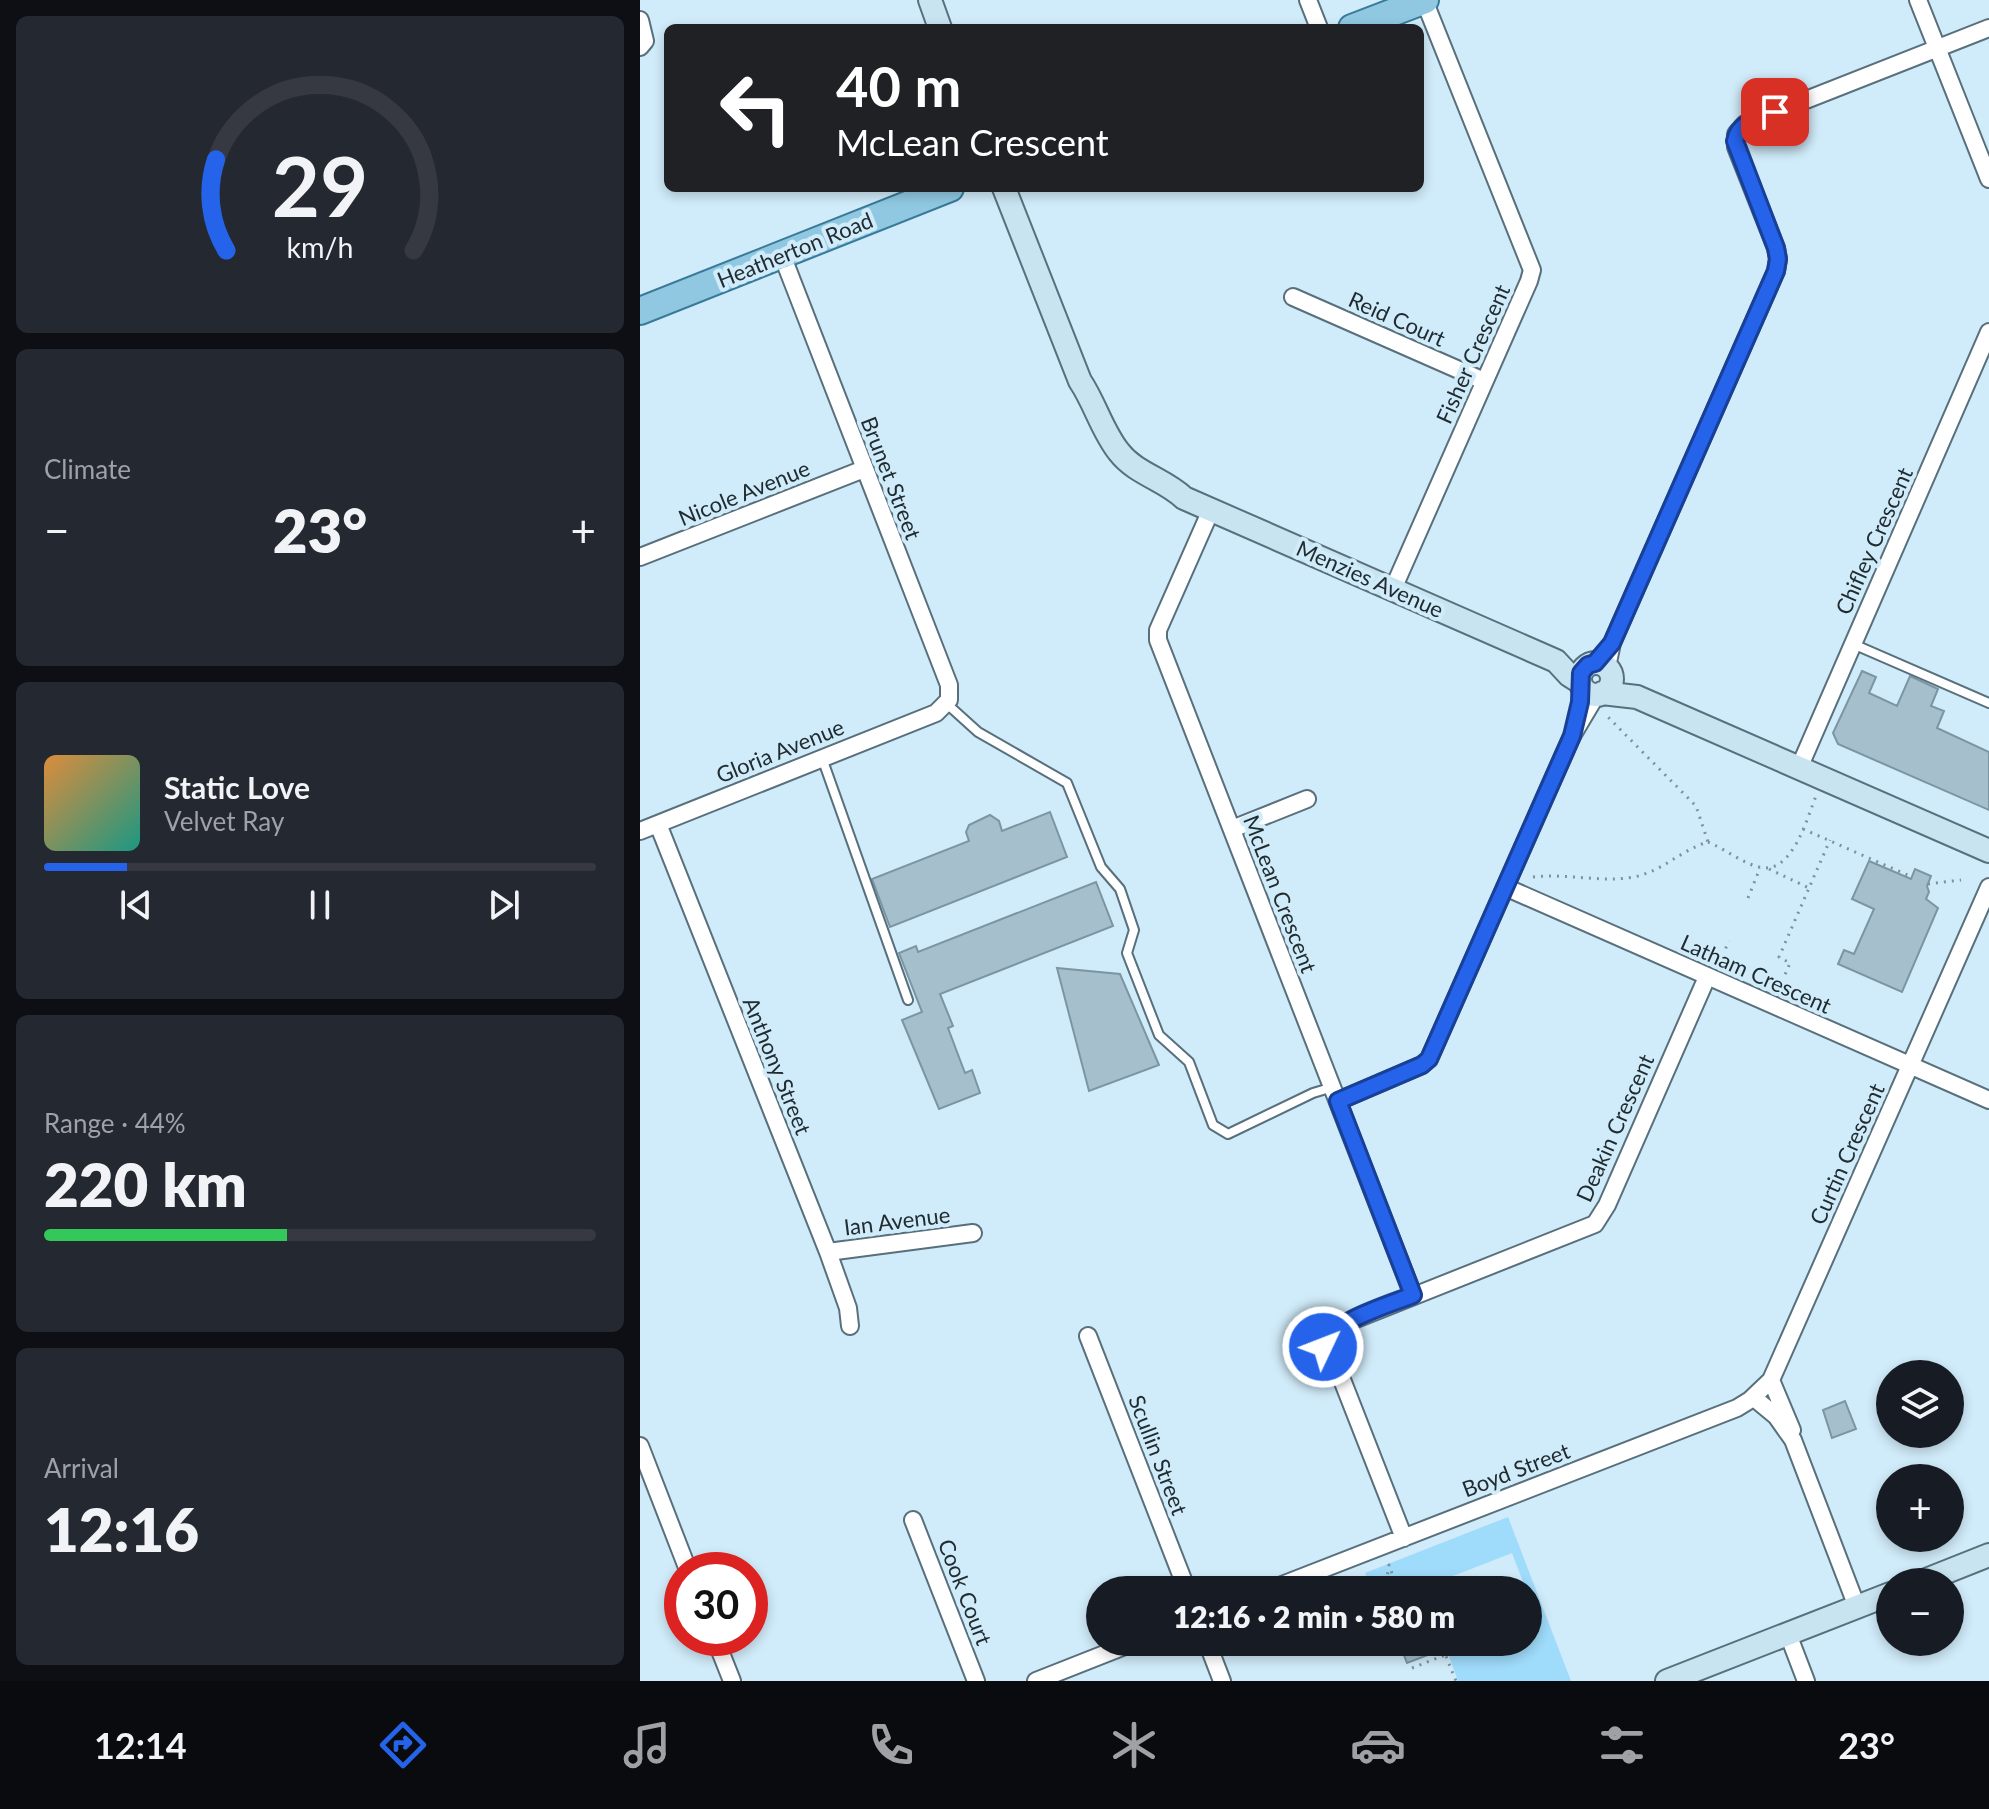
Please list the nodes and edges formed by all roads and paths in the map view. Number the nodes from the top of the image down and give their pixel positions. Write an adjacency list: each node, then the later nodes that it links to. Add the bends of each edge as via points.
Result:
1 (930, 0): 6 (street)
2 (1308, 0): 7 (street)
3 (1424, 0): 8 (main road); 19 (street, Fisher Crescent, via 1532,270)
4 (1918, 0): 11 (street)
5 (640, 20): 10 (street, via 645,41)
6 (939, 24)
7 (1317, 24)
8 (1362, 24)
9 (1989, 28): 11 (street)
10 (640, 47)
11 (1937, 48): 12 (street); 25 (street, via 1745,124 1736,134 1736,147 1776,248 1776,271)
12 (1989, 179)
13 (940, 192): 15 (main road, Heatherton Road)
14 (1006, 192): 21 (street, Menzies Avenue, via 1080,381 1119,452 1139,471)
15 (782, 255): 17 (main road, Heatherton Road); 20 (street, Brunet Street)
16 (1293, 297): 19 (street, Reid Court)
17 (640, 311)
18 (1989, 332): 24 (street, Chifley Crescent)
19 (1484, 381): 23 (street, Fisher Crescent)
20 (864, 469): 22 (street, Nicole Avenue); 27 (street, Brunet Street, via 949,685)
21 (1211, 510): 23 (street, Menzies Avenue); 33 (street, McLean Crescent, via 1158,640)
22 (640, 557)
23 (1393, 589): 25 (street, Menzies Avenue, via 1556,661 1569,675)
24 (1853, 644): 26 (lane); 29 (street, Chifley Crescent)
25 (1596, 682): 29 (street, Menzies Avenue, via 1623,682 1637,697); 37 (path, via 1696,806); 45 (street)
26 (1989, 703)
27 (941, 709): 28 (street, Gloria Avenue); 55 (lane, via 1067,783 1101,867 1120,889 1134,930 1127,953 1159,1035 1189,1062 1213,1125 1228,1134 1313,1093)
28 (822, 757): 32 (street, Gloria Avenue); 53 (lane)
29 (1799, 768): 38 (street, Menzies Avenue)
30 (1820, 787): 34 (path)
31 (1307, 799): 33 (street)
32 (658, 824): 35 (street, Gloria Avenue); 58 (street, Anthony Street)
33 (1232, 829): 55 (street, McLean Crescent)
34 (1803, 829): 36 (path); 40 (path, via 1791,853)
35 (640, 831)
36 (1830, 840): 42 (path); 47 (path)
37 (1708, 842): 39 (path); 41 (path, via 1636,876)
38 (1989, 851)
39 (1760, 868): 40 (path); 48 (path)
40 (1766, 868): 47 (path)
41 (1533, 877)
42 (1912, 877)
43 (1961, 880): 44 (path)
44 (1928, 884)
45 (1505, 887): 51 (street, Latham Crescent); 55 (street, via 1429,1059)
46 (1989, 887): 54 (street, Curtin Crescent)
47 (1809, 888): 52 (path, via 1779,957 1790,963)
48 (1748, 898)
49 (1729, 941): 50 (path)
50 (1719, 963)
51 (1707, 977): 54 (street, Latham Crescent); 59 (street, Deakin Crescent, via 1595,1224)
52 (1779, 989)
53 (908, 1000)
54 (1911, 1065): 56 (street, Latham Crescent); 62 (street, Curtin Crescent)
55 (1335, 1094): 59 (street, McLean Crescent)
56 (1989, 1100)
57 (973, 1233): 58 (street, Ian Avenue)
58 (828, 1252): 60 (street, Anthony Street)
59 (1413, 1295): 67 (street, Deakin Crescent, via 1338,1327 1324,1341)
60 (850, 1326)
61 (1088, 1336): 71 (street, Scullin Street)
62 (1771, 1380): 63 (street, Boyd Street); 64 (street)
63 (1753, 1397): 64 (street); 67 (street, Boyd Street, via 1737,1408)
64 (1793, 1440): 76 (street)
65 (640, 1446): 68 (street)
66 (913, 1520): 85 (street, Cook Court)
67 (1404, 1538): 72 (street, Boyd Street)
68 (681, 1552)
69 (1989, 1555): 70 (street)
70 (1956, 1568)
71 (1182, 1576)
72 (1305, 1576)
73 (1387, 1576): 74 (path, via 1388,1564)
74 (1393, 1576)
75 (1876, 1600): 76 (street)
76 (1857, 1607): 77 (street)
77 (1788, 1634): 89 (street); 90 (street)
78 (722, 1656): 84 (street)
79 (1099, 1656): 86 (street)
80 (1212, 1656): 87 (street)
81 (1443, 1656): 83 (path)
82 (1445, 1656): 88 (path)
83 (1412, 1668)
84 (732, 1681)
85 (976, 1681)
86 (1036, 1681)
87 (1222, 1681)
88 (1456, 1681)
89 (1667, 1681)
90 (1806, 1681)

